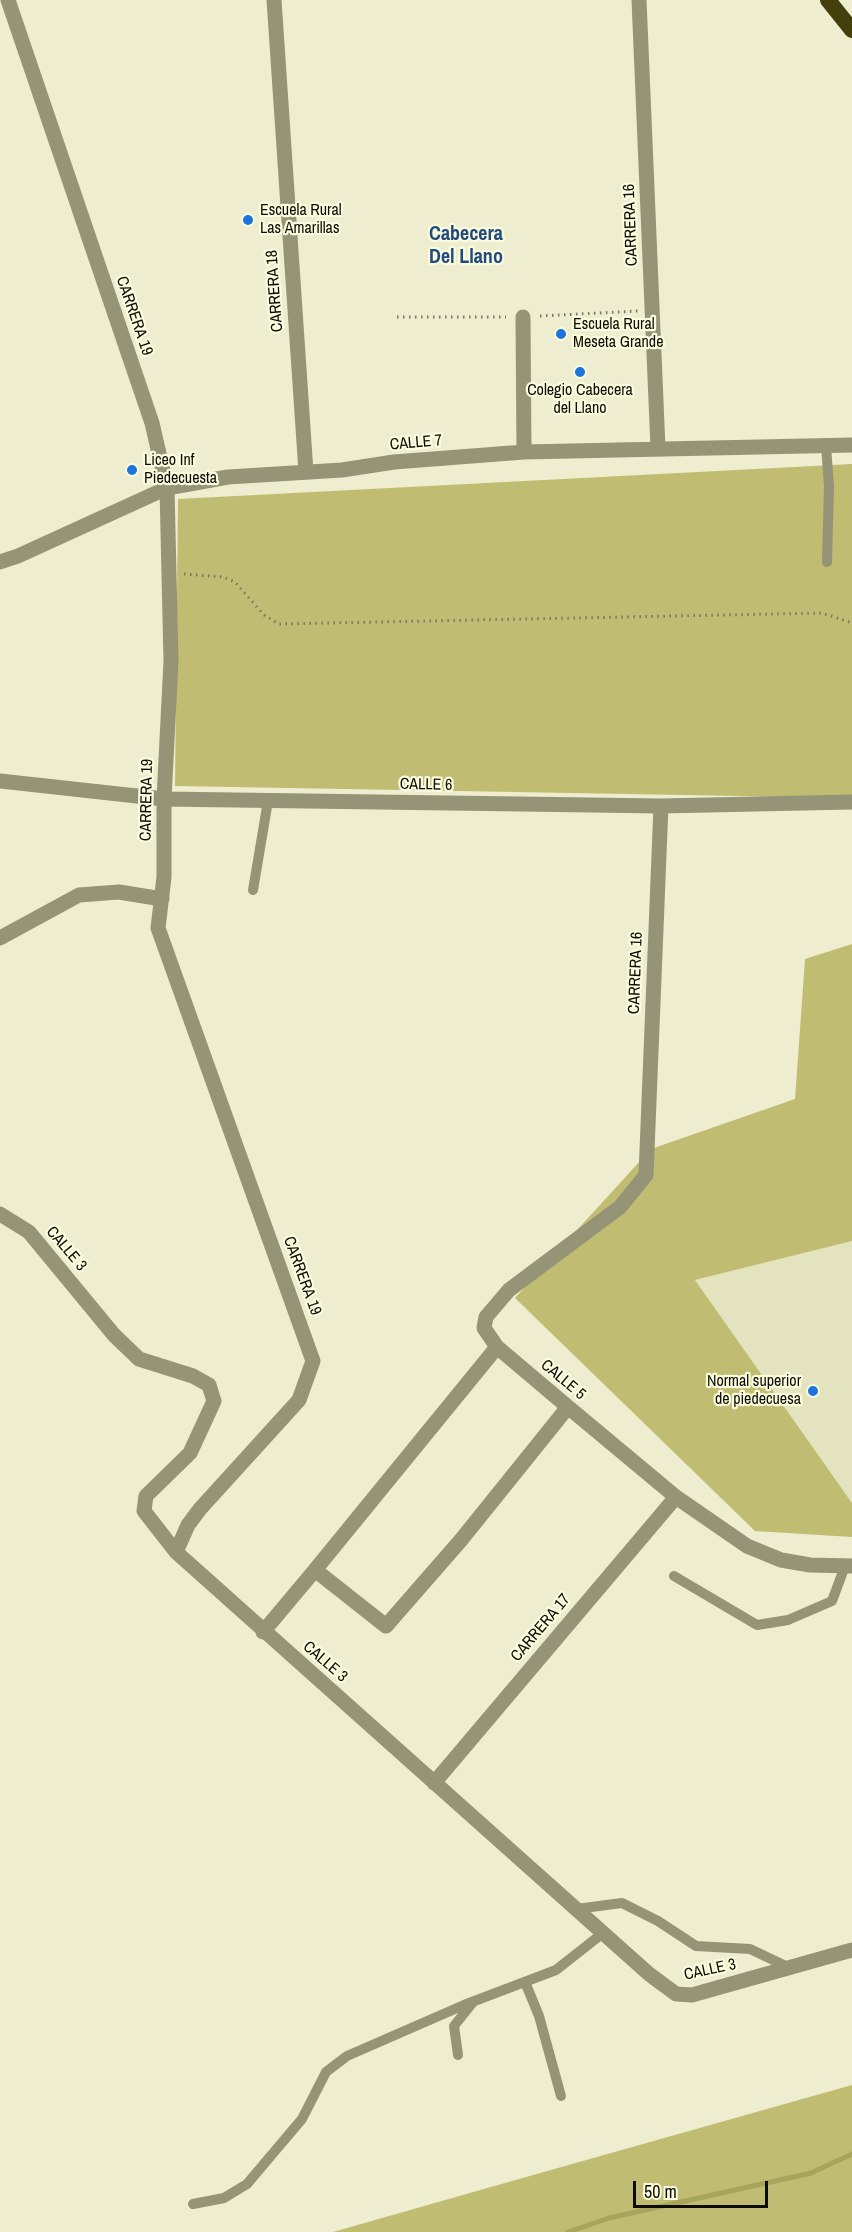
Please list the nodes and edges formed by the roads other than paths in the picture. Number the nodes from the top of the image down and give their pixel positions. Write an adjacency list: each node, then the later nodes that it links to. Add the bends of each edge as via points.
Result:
1 (8, 0): 12 (street, CARRERA 19, via 152,423)
2 (274, 0): 11 (street, CARRERA 18)
3 (639, 0): 9 (street, CARRERA 16)
4 (828, 0): 5 (highway)
5 (852, 30)
6 (523, 317): 10 (street)
7 (852, 445): 8 (street, CALLE 7)
8 (826, 446): 9 (street, CALLE 7); 14 (lane)
9 (658, 448): 10 (street, CALLE 7)
10 (524, 452): 11 (street, CALLE 7)
11 (306, 472): 12 (street, CALLE 7, via 228,477)
12 (167, 488): 13 (street, CALLE 7); 16 (street, CARRERA 19, via 171,661)
13 (0, 562)
14 (827, 562)
15 (0, 781): 16 (street, CALLE 6)
16 (164, 800): 17 (street, CALLE 6); 21 (street, CARRERA 19)
17 (268, 801): 19 (street, CALLE 6); 20 (lane)
18 (852, 801): 19 (street, CALLE 6)
19 (661, 806): 23 (street, CARRERA 16)
20 (253, 890)
21 (162, 899): 22 (street, via 119,892 79,895); 28 (street, CARRERA 19, via 158,928 313,1361 299,1400 200,1509)
22 (0, 938)
23 (648, 1142): 25 (street, CALLE 5, via 646,1174 620,1207 509,1290 493,1307 484,1328)
24 (0, 1214): 28 (street, CALLE 3, via 29,1232 114,1335 139,1359 209,1385 214,1401 190,1453 146,1496 144,1511)
25 (497, 1347): 26 (street, CALLE 5); 30 (street)
26 (568, 1407): 27 (street, CALLE 5); 30 (street, via 386,1626)
27 (676, 1497): 29 (street, CALLE 5, via 747,1546 781,1560); 33 (street, CARRERA 17)
28 (176, 1552): 32 (street, CALLE 3)
29 (849, 1566): 31 (lane, via 832,1601 788,1620 757,1625)
30 (315, 1570): 32 (street)
31 (674, 1576)
32 (263, 1632): 33 (street, CALLE 3)
33 (434, 1783): 34 (street, CALLE 3)
34 (576, 1909): 35 (street, CALLE 3); 37 (lane, via 622,1903 696,1946 750,1949)
35 (603, 1933): 37 (street, CALLE 3, via 676,1994 692,1995); 38 (lane, via 556,1970)
36 (852, 1950): 37 (street, CALLE 3)
37 (790, 1968)
38 (525, 1982): 39 (lane); 41 (lane, via 539,2016)
39 (475, 2001): 40 (lane, via 454,2026); 42 (lane, via 347,2056 326,2072 302,2119 247,2184 224,2198)
40 (458, 2055)
41 (561, 2096)
42 (193, 2204)

